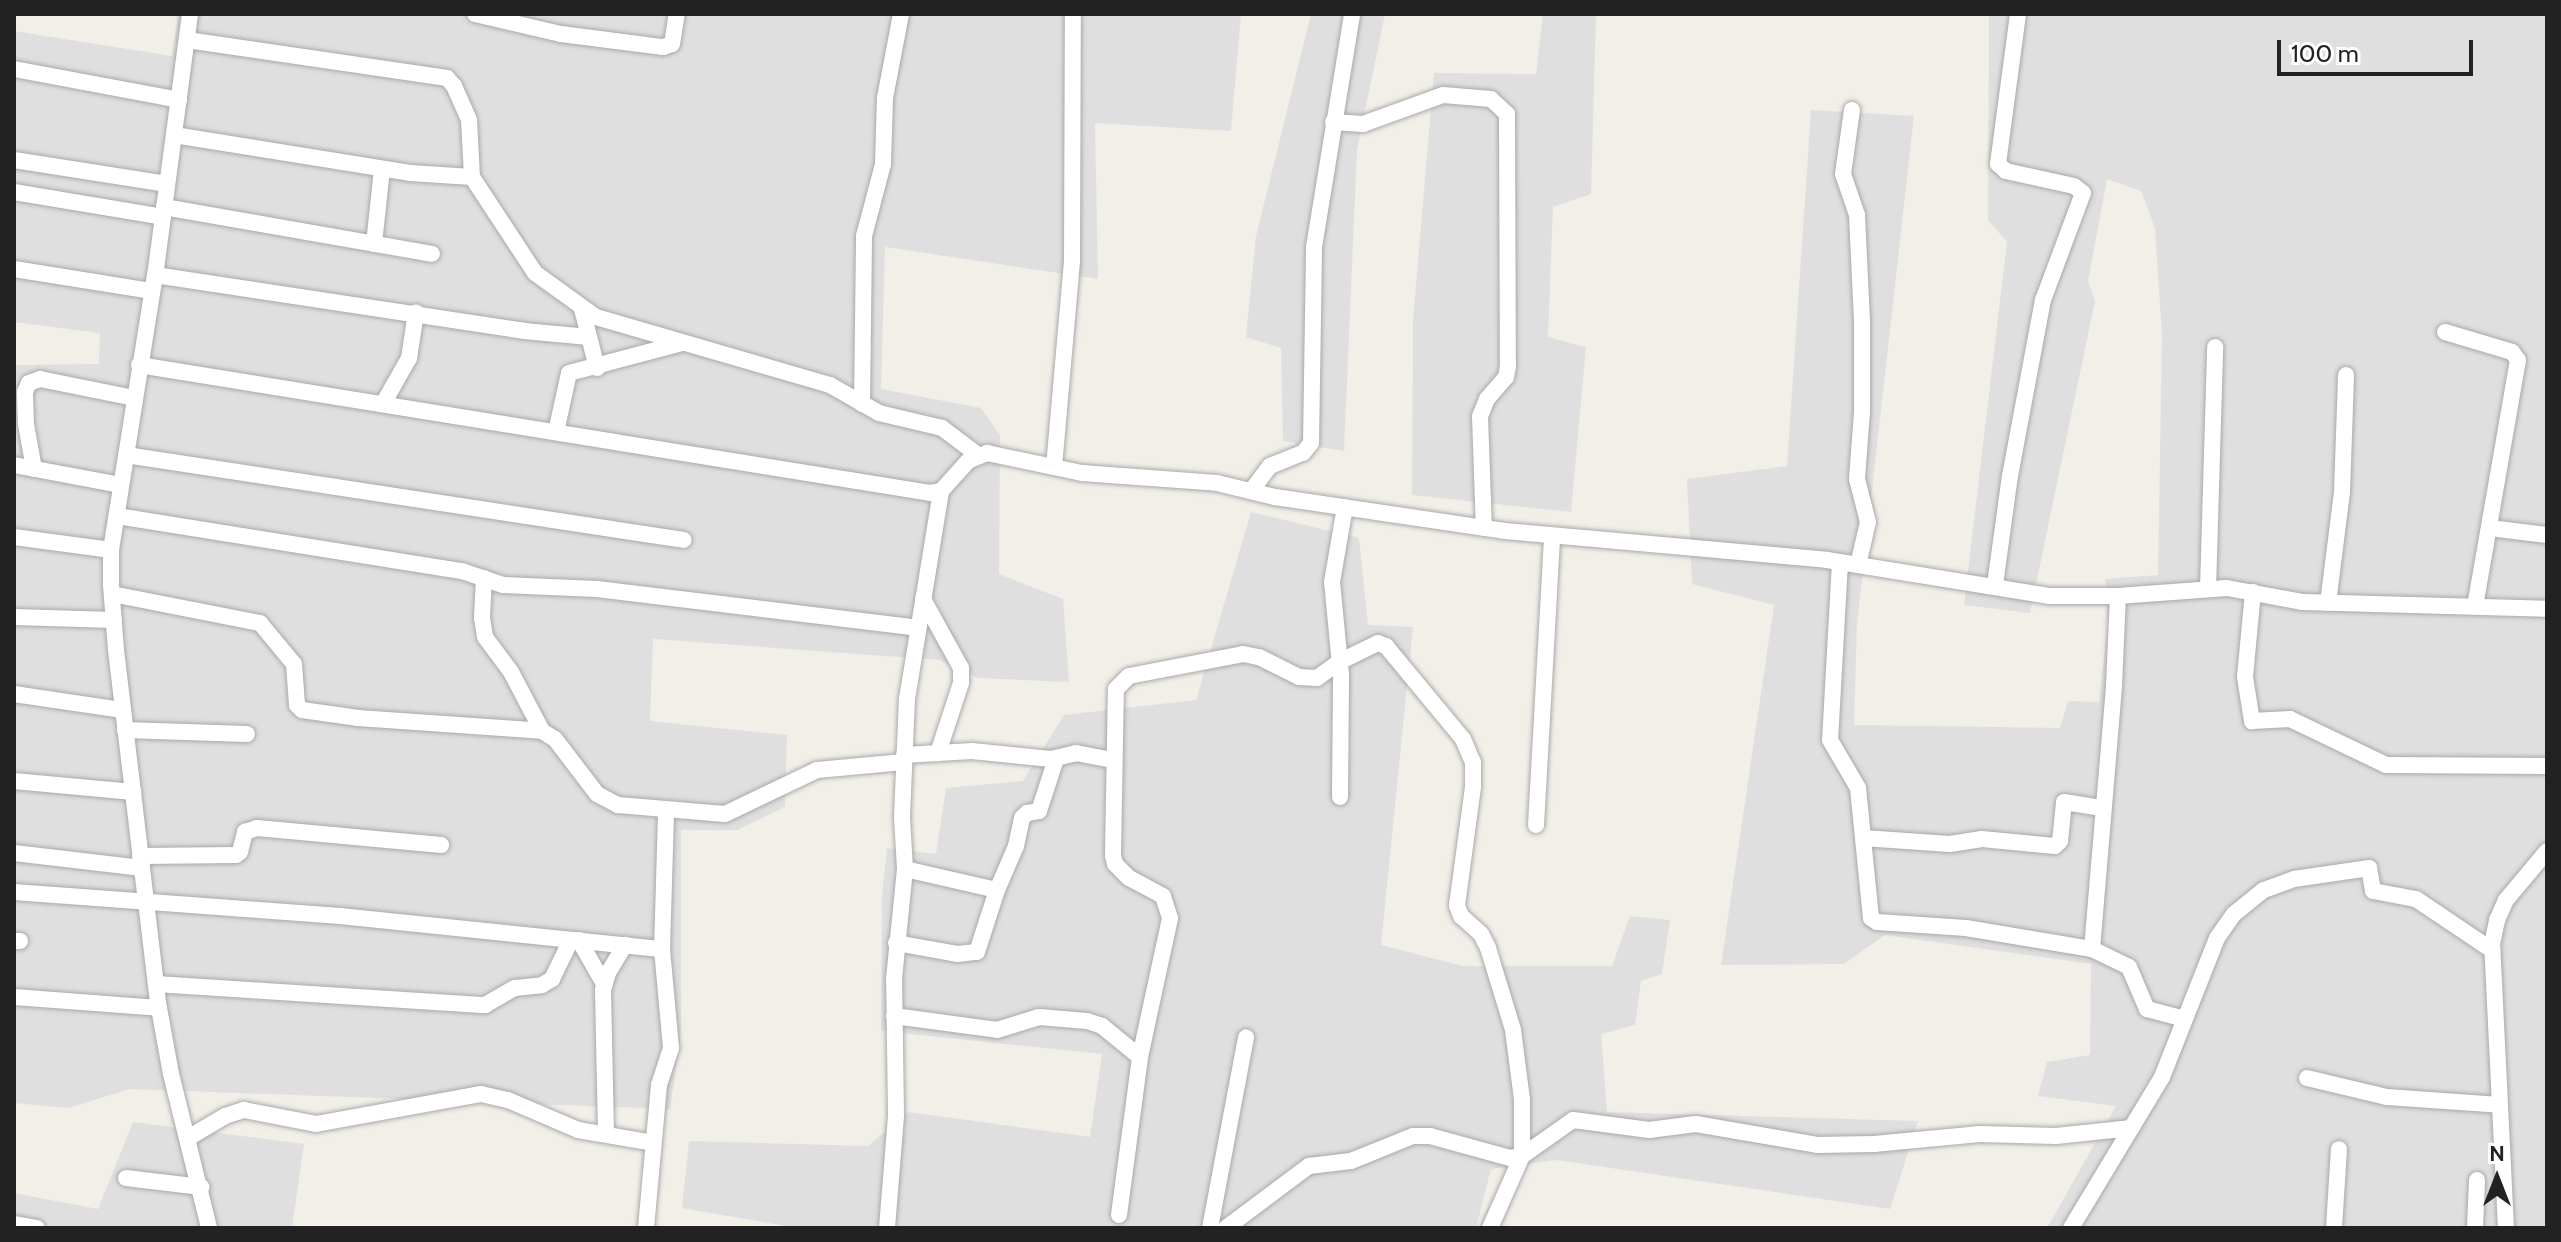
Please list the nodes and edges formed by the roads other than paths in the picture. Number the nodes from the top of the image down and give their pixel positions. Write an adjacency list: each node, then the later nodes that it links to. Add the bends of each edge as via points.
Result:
1 (190, 14): 8 (street)
2 (475, 14): 3 (street, via 561,34 663,47 672,44)
3 (677, 14)
4 (901, 14): 35 (street, via 885,98 883,164 864,236)
5 (1073, 14): 40 (street, via 1072,261)
6 (1352, 14): 12 (street)
7 (2018, 14): 57 (street, via 1998,164 2006,171 2074,186 2083,193 2043,300)
8 (187, 40): 10 (street); 16 (street, via 447,78 469,120)
9 (14, 69): 10 (street)
10 (179, 100): 13 (street)
11 (1852, 110): 55 (street, via 1843,174 1857,215 1862,322 1857,479 1868,522)
12 (1333, 122): 44 (street, via 1314,247 1311,443 1303,453 1270,466); 47 (street, via 1363,124 1443,95 1491,99 1507,114 1508,366 1480,416)
13 (174, 135): 15 (street); 17 (street)
14 (14, 160): 17 (street)
15 (382, 169): 16 (street); 20 (street)
16 (472, 177): 24 (street, via 535,273)
17 (167, 184): 19 (street)
18 (14, 192): 19 (street)
19 (164, 212): 20 (street); 23 (street)
20 (374, 244): 21 (street)
21 (432, 254)
22 (14, 269): 23 (street)
23 (154, 283): 25 (street); 30 (street)
24 (582, 309): 27 (street); 28 (street, via 614,324)
25 (416, 313): 27 (street); 34 (street, via 409,358)
26 (2445, 332): 48 (street, via 2512,352 2518,360)
27 (589, 337): 31 (street)
28 (683, 343): 31 (street); 35 (street, via 818,381)
29 (2215, 347): 58 (street)
30 (139, 365): 33 (street); 34 (street)
31 (597, 368): 36 (street, via 567,376)
32 (2346, 375): 63 (street, via 2342,492)
33 (134, 398): 37 (street); 41 (street, via 40,379 29,383 26,424)
34 (383, 404): 36 (street)
35 (862, 404): 38 (street, via 942,428)
36 (556, 432): 43 (street)
37 (126, 455): 42 (street); 52 (street)
38 (978, 455): 40 (street); 43 (street)
39 (14, 465): 41 (street)
40 (1054, 467): 44 (street)
41 (34, 469): 42 (street)
42 (121, 485): 46 (street)
43 (941, 491): 62 (street)
44 (1251, 491): 45 (street)
45 (1345, 507): 47 (street); 69 (street, via 1332,582)
46 (117, 516): 53 (street); 56 (street)
47 (1484, 528): 50 (street)
48 (2490, 528): 49 (street); 64 (street)
49 (2547, 535)
50 (1552, 536): 54 (street); 85 (street)
51 (14, 537): 53 (street)
52 (684, 540)
53 (111, 550): 60 (street)
54 (1840, 562): 55 (street); 86 (street, via 1830,740 1858,788)
55 (1858, 565): 57 (street)
56 (484, 578): 68 (street, via 503,585 609,590); 73 (street, via 485,637 511,672)
57 (1995, 585): 61 (street, via 2050,596)
58 (2208, 589): 59 (street); 61 (street)
59 (2253, 592): 63 (street); 79 (street, via 2245,677 2252,721 2290,719 2386,765)
60 (112, 594): 67 (street); 73 (street, via 260,623 294,664 297,705 302,710)
61 (2118, 596): 83 (street)
62 (923, 599): 68 (street); 75 (street, via 961,668)
63 (2328, 603): 64 (street)
64 (2475, 606): 65 (street)
65 (2547, 609)
66 (14, 617): 67 (street)
67 (114, 620): 71 (street)
68 (918, 628): 76 (street)
69 (1339, 662): 78 (street, via 1317,678 1299,677 1243,654 1129,676 1116,689); 82 (street); 116 (street, via 1384,644 1470,751 1473,787 1457,906 1485,940 1513,1030 1522,1099)
70 (14, 694): 71 (street)
71 (123, 710): 72 (street)
72 (125, 730): 74 (street); 81 (street)
73 (542, 731): 84 (street, via 555,739 602,799)
74 (247, 734)
75 (938, 753): 76 (street); 77 (street)
76 (904, 759): 84 (street, via 817,770 725,814); 91 (street)
77 (1056, 759): 78 (street, via 1076,753); 92 (street, via 1039,811 1022,818)
78 (1113, 760): 108 (street, via 1115,864 1163,896 1169,908)
79 (2547, 766)
80 (14, 781): 81 (street)
81 (133, 792): 90 (street)
82 (1340, 797)
83 (2103, 808): 86 (street, via 2064,802 2055,846); 99 (street)
84 (666, 811): 98 (street)
85 (1536, 825)
86 (1863, 838): 99 (street, via 1873,920 1966,928)
87 (441, 845): 90 (street, via 257,828 245,832 240,852 233,856)
88 (2547, 851): 100 (street, via 2506,900)
89 (14, 853): 90 (street)
90 (141, 862): 94 (street)
91 (905, 869): 92 (street); 96 (street)
92 (997, 890): 96 (street, via 975,954)
93 (14, 892): 94 (street)
94 (146, 903): 95 (street); 101 (street)
95 (575, 940): 97 (street); 101 (street, via 547,983 515,988 485,1005); 102 (street)
96 (896, 943): 105 (street)
97 (625, 945): 98 (street); 102 (street)
98 (662, 949): 114 (street, via 671,1048 659,1085)
99 (2092, 949): 106 (street, via 2131,969 2144,1007)
100 (2492, 950): 106 (street, via 2416,899 2373,891 2369,868 2294,879 2264,890 2224,925); 110 (street)
101 (156, 984): 104 (street)
102 (604, 984): 112 (street)
103 (14, 997): 104 (street)
104 (159, 1008): 113 (street)
105 (894, 1016): 108 (street, via 997,1030 1039,1017 1094,1022); 122 (street, via 896,1115)
106 (2185, 1019): 111 (street, via 2162,1077)
107 (1246, 1037): 126 (street)
108 (1140, 1057): 120 (street)
109 (2307, 1078): 110 (street, via 2387,1097)
110 (2500, 1105): 132 (street)
111 (2132, 1128): 116 (street, via 1817,1145 1696,1124 1649,1130 1573,1120); 129 (street)
112 (606, 1134): 113 (street, via 563,1125 481,1094 316,1124 244,1110); 114 (street)
113 (188, 1138): 119 (street)
114 (653, 1143): 125 (street)
115 (2339, 1149): 130 (street)
116 (1522, 1156): 127 (street, via 1503,1158 1430,1136 1407,1137 1351,1161 1309,1166); 128 (street)
117 (126, 1178): 119 (street)
118 (2477, 1180): 131 (street)
119 (201, 1187): 124 (street)
120 (1119, 1215)
121 (14, 1224): 123 (street)
122 (888, 1227)
123 (37, 1228)
124 (209, 1228)
125 (646, 1228)
126 (1210, 1228)
127 (1226, 1228)
128 (1490, 1228)
129 (2071, 1228)
130 (2334, 1228)
131 (2475, 1228)
132 (2506, 1228)

